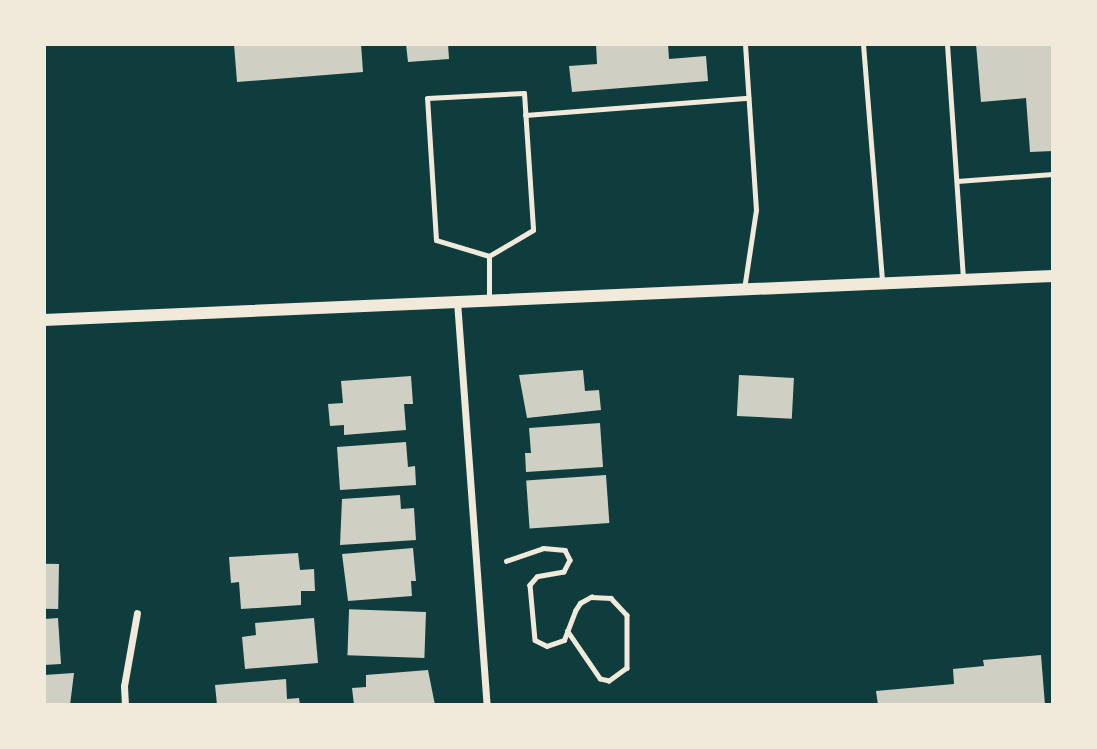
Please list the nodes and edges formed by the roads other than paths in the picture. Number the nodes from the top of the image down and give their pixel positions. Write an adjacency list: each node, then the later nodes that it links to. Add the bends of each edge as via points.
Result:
1 (745, 44): 4 (lane)
2 (863, 44): 11 (lane)
3 (947, 44): 7 (lane)
4 (748, 98): 5 (lane); 12 (lane, via 756,210)
5 (525, 114): 8 (lane, via 533,230); 8 (lane, via 524,93 427,98 436,240)
6 (1053, 174): 7 (lane)
7 (957, 181): 10 (lane)
8 (489, 256): 13 (lane)
9 (1053, 276): 10 (street)
10 (964, 280): 11 (street)
11 (882, 283): 12 (street)
12 (744, 289): 13 (street)
13 (489, 300): 14 (street)
14 (457, 301): 15 (street); 18 (street)
15 (44, 320)
16 (136, 613): 17 (street)
17 (125, 705)
18 (487, 705)

